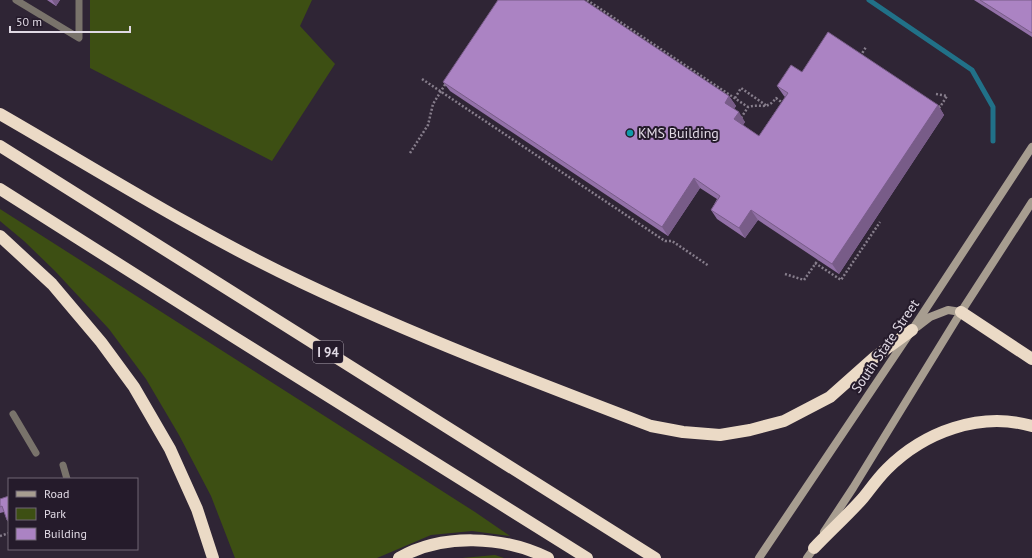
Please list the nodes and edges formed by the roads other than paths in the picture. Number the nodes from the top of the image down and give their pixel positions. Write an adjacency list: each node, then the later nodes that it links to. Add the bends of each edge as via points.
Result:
1 (16, 0): 2 (lane, via 79,38)
2 (79, 0)
3 (0, 114): 10 (highway, via 215,239 301,282 425,337 651,426 683,432 720,434 750,430 784,421 830,397 875,357)
4 (0, 146): 22 (highway, I 94)
5 (1032, 147): 10 (main road, South State Street)
6 (0, 189): 21 (highway, I 94)
7 (1032, 202): 9 (main road)
8 (0, 236): 18 (highway, via 52,284 101,342 134,387 170,450 197,509)
9 (961, 312): 10 (main road, via 948,310 930,317); 11 (highway); 17 (main road)
10 (912, 330): 23 (main road, South State Street)
11 (1032, 359)
12 (14, 414): 14 (lane)
13 (1032, 426): 17 (highway, via 1017,422 984,421 955,427 932,436 906,452 886,470)
14 (36, 454)
15 (63, 465): 16 (lane)
16 (67, 478)
17 (810, 553)
18 (213, 558)
19 (399, 558): 20 (highway, via 428,546 457,540 502,544)
20 (548, 558)
21 (587, 558)
22 (655, 558)
23 (758, 558)

